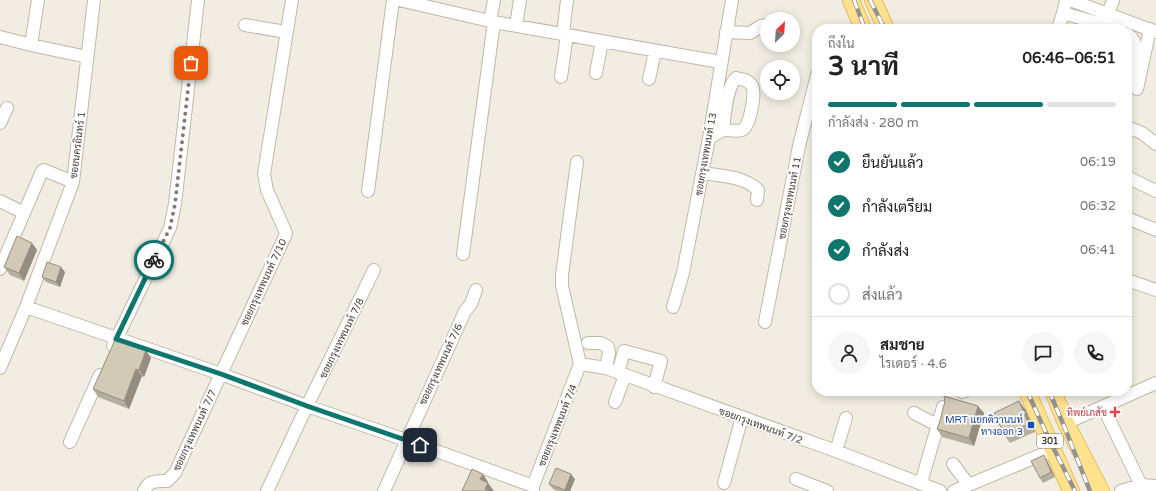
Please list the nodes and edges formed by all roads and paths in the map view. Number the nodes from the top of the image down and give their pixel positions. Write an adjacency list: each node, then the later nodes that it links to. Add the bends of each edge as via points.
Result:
1 (38, 0): 34 (street)
2 (94, 0): 36 (street, ซอยนครอินทร์ 1)
3 (198, 0): 70 (street, via 175,204 170,228)
4 (292, 0): 28 (street, ซอยกรุงเทพนนท์ 7/10)
5 (393, 0): 54 (street)
6 (399, 0): 16 (street)
7 (494, 0): 19 (street)
8 (520, 0): 25 (street)
9 (567, 0): 30 (street)
10 (732, 0): 29 (street, ซอยกรุงเทพนนท์ 13)
11 (851, 0): 20 (main road)
12 (873, 0): 21 (main road)
13 (1066, 0): 17 (street)
14 (1070, 0): 18 (street)
15 (1113, 0): 18 (street)
16 (423, 2): 19 (street)
17 (1063, 13): 22 (street); 23 (street)
18 (1108, 14): 27 (street)
19 (492, 21): 25 (street); 61 (street)
20 (861, 24)
21 (884, 24)
22 (1060, 24)
23 (1102, 24)
24 (245, 25): 28 (street)
25 (516, 26): 30 (street)
26 (760, 27): 29 (street, via 750,33)
27 (1153, 30): 42 (street)
28 (286, 32): 75 (street, ซอยกรุงเทพนนท์ 7/10, via 264,174 267,190 286,232)
29 (726, 32): 37 (street, ซอยกรุงเทพนนท์ 13)
30 (565, 34): 33 (street); 40 (street)
31 (0, 37): 34 (street)
32 (1132, 37): 38 (street, via 1136,46)
33 (602, 41): 35 (street); 39 (street)
34 (32, 45): 36 (street)
35 (655, 51): 37 (street); 41 (street)
36 (88, 57): 53 (street, ซอยนครอินทร์ 1)
37 (720, 62): 48 (street, ซอยกรุงเทพนนท์ 13)
38 (1132, 67)
39 (596, 73)
40 (562, 77)
41 (649, 79)
42 (1137, 89)
43 (812, 95): 69 (street, ซอยกรุงเทพนนท์ 11, via 799,146)
44 (7, 108): 45 (street)
45 (0, 123)
46 (1132, 129): 49 (street)
47 (723, 130): 48 (street)
48 (708, 138): 51 (street, ซอยกรุงเทพนนท์ 13)
49 (1156, 144)
50 (577, 162): 72 (street, via 562,286)
51 (702, 173): 56 (street, via 739,179 758,190); 68 (street, ซอยกรุงเทพนนท์ 13, via 683,273)
52 (1132, 179): 55 (street)
53 (73, 182): 58 (street, via 44,170); 67 (street, ซอยนครอินทร์ 1)
54 (368, 191)
55 (1156, 191)
56 (757, 200)
57 (0, 201): 58 (street)
58 (24, 212): 62 (street)
59 (1132, 220): 60 (street)
60 (1156, 230)
61 (463, 254)
62 (0, 269)
63 (374, 270): 83 (street, ซอยกรุงเทพนนท์ 7/8)
64 (1132, 282): 66 (street)
65 (476, 290): 91 (street, ซอยกรุงเทพนนท์ 7/6)
66 (1156, 290)
67 (26, 307): 70 (street); 73 (street, ซอยนครอินทร์ 1)
68 (673, 307)
69 (764, 322)
70 (116, 339): 75 (street); 92 (street)
71 (588, 343): 74 (street, via 601,343 608,347)
72 (580, 364): 74 (street, ซอยกรุงเทพนนท์ 7/2); 102 (street, ซอยกรุงเทพนนท์ 7/4)
73 (0, 368)
74 (616, 372): 77 (street, ซอยกรุงเทพนนท์ 7/2); 77 (street, via 624,351 662,361); 82 (street)
75 (221, 374): 83 (street); 103 (street, ซอยกรุงเทพนนท์ 7/7, via 175,473 167,481 150,482)
76 (1156, 383): 78 (street)
77 (654, 387): 87 (street, ซอยกรุงเทพนนท์ 7/2)
78 (1132, 391)
79 (1029, 396): 93 (main road, 301)
80 (1055, 396): 89 (main road, 301)
81 (1121, 396): 85 (street)
82 (615, 402)
83 (307, 406): 91 (street); 104 (street, ซอยกรุงเทพนนท์ 7/8)
84 (944, 407): 90 (street)
85 (1103, 407): 89 (street); 100 (street)
86 (914, 413): 90 (street)
87 (742, 417): 94 (street, ซอยกรุงเทพนนท์ 7/2); 97 (street)
88 (846, 418): 94 (street)
89 (1066, 423): 110 (main road, 301)
90 (938, 426): 98 (street)
91 (406, 440): 102 (street); 105 (street, ซอยกรุงเทพนนท์ 7/6)
92 (70, 442)
93 (1054, 450): 99 (street); 109 (main road, 301)
94 (836, 451): 98 (street, ซอยกรุงเทพนนท์ 7/2)
95 (953, 464): 99 (street)
96 (796, 479): 106 (street)
97 (724, 482)
98 (921, 483): 107 (street, ซอยกรุงเทพนนท์ 7/2)
99 (968, 484): 108 (street)
100 (1141, 485): 101 (street); 111 (street)
101 (1156, 486)
102 (533, 489)
103 (144, 491)
104 (267, 491)
105 (384, 491)
106 (827, 491)
107 (940, 491)
108 (954, 491)
109 (1071, 491)
110 (1101, 491)
111 (1121, 491)

